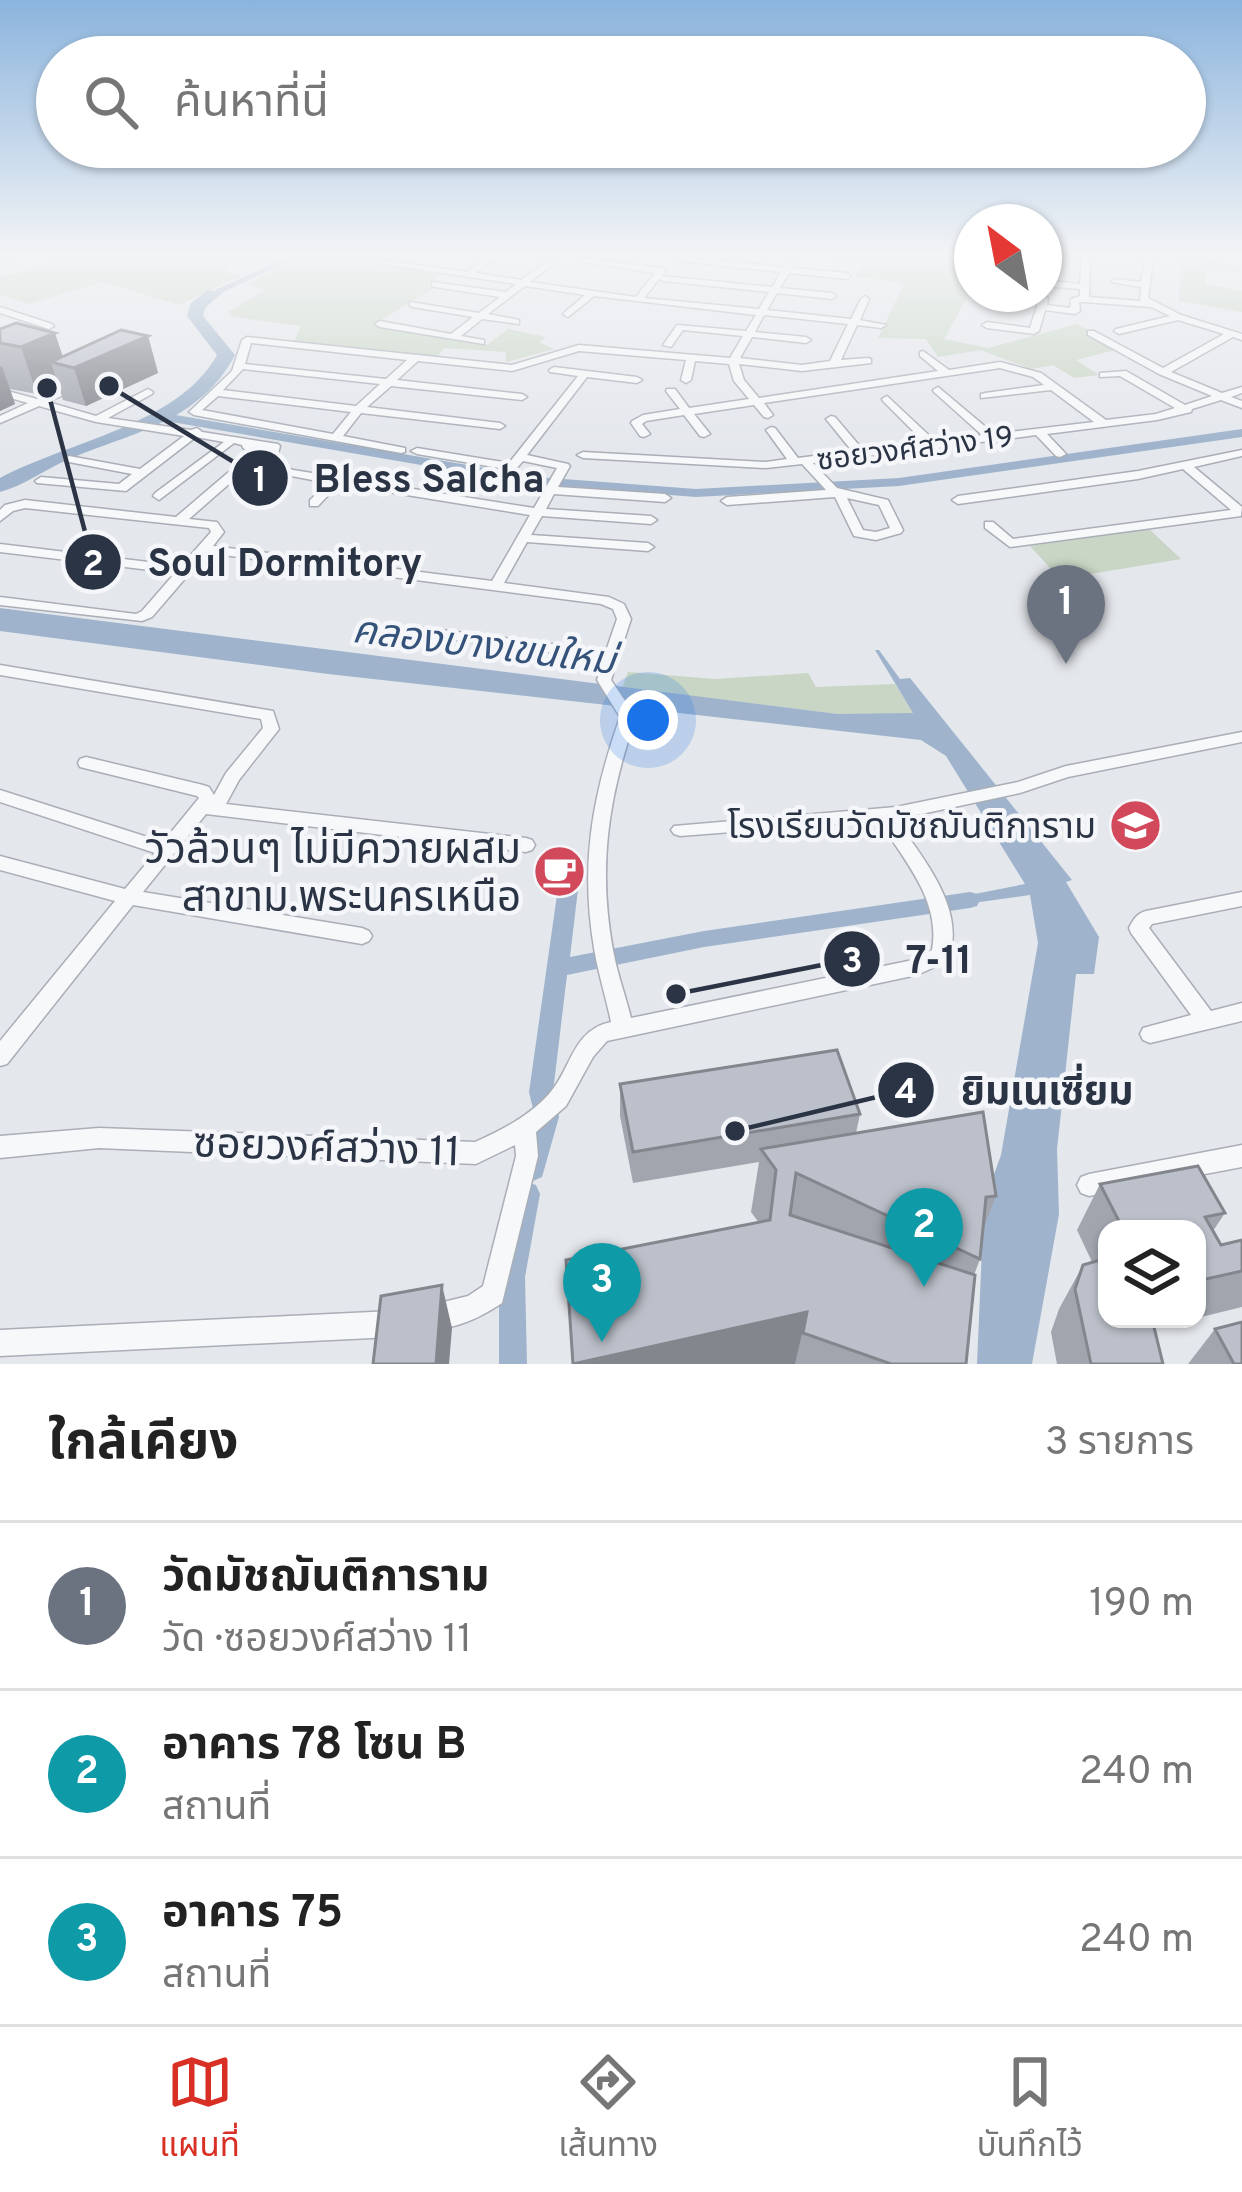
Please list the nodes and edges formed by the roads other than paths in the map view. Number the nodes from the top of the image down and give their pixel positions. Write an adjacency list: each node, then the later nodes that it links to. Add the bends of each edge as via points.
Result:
1 (27, 319): 17 (street)
2 (477, 319): 22 (street)
3 (496, 319): 11 (street)
4 (758, 319): 21 (street)
5 (826, 319): 12 (street)
6 (856, 319): 12 (street)
7 (1038, 319): 13 (street)
8 (1171, 319): 18 (street)
9 (1184, 319): 20 (street)
10 (1021, 321): 13 (street)
11 (516, 322)
12 (854, 322): 15 (street); 31 (street)
13 (1036, 323): 16 (street, via 1033,331)
14 (380, 324): 22 (street)
15 (881, 325)
16 (987, 325)
17 (49, 326)
18 (1118, 331)
19 (1091, 333): 34 (street)
20 (1239, 333): 34 (street, via 1211,339)
21 (749, 334): 23 (street); 25 (street, via 680,327); 29 (street)
22 (453, 337): 24 (street)
23 (806, 340)
24 (481, 342)
25 (668, 345)
26 (902, 357): 36 (street, via 926,353)
27 (416, 358): 28 (street, via 512,368 579,348); 32 (street, via 252,339 242,341); 41 (street)
28 (691, 358): 29 (street); 40 (street)
29 (733, 360): 31 (street); 53 (street)
30 (868, 361): 31 (street)
31 (834, 364)
32 (240, 366): 41 (street); 48 (street)
33 (554, 370): 35 (street)
34 (1163, 372): 50 (street)
35 (585, 373): 39 (street); 81 (street)
36 (942, 374): 42 (street, via 1012,365); 53 (street)
37 (1104, 375): 57 (street, via 1122,373)
38 (97, 377): 54 (street)
39 (638, 380)
40 (686, 380)
41 (387, 382): 51 (street); 56 (street)
42 (1054, 387): 49 (street); 63 (street)
43 (938, 390): 71 (street)
44 (1242, 390): 50 (street, ซอยวงศ์สว่าง 19)
45 (0, 392): 54 (street)
46 (148, 392): 60 (street)
47 (671, 392): 58 (street)
48 (218, 393): 56 (street); 70 (street, via 194,412)
49 (985, 396)
50 (1223, 397): 55 (street); 57 (street, ซอยวงศ์สว่าง 19)
51 (522, 398)
52 (887, 399): 73 (street)
53 (755, 401): 58 (street); 59 (street)
54 (38, 403): 60 (street); 62 (street)
55 (1242, 406)
56 (359, 410): 64 (street); 70 (street)
57 (1187, 410): 63 (street, ซอยวงศ์สว่าง 19)
58 (687, 411): 66 (street, via 637,420); 67 (street)
59 (768, 415)
60 (96, 419): 69 (street)
61 (831, 419): 80 (street)
62 (0, 420)
63 (1104, 424): 68 (street, ซอยวงศ์สว่าง 19)
64 (500, 426)
65 (771, 430): 84 (street)
66 (644, 434)
67 (704, 434)
68 (1041, 434): 71 (street, ซอยวงศ์สว่าง 19); 78 (street)
69 (196, 435): 72 (street); 75 (street); 89 (street, via 274,446 275,469)
70 (336, 437): 74 (street)
71 (994, 440): 73 (street, ซอยวงศ์สว่าง 19)
72 (229, 443): 83 (street); 86 (street, via 259,450)
73 (935, 447): 80 (street, ซอยวงศ์สว่าง 19)
74 (401, 450)
75 (171, 451): 83 (street); 87 (street)
76 (417, 451): 81 (street, via 508,467)
77 (586, 451): 84 (street, ซอยวงศ์สว่าง 19, via 745,465)
78 (1060, 454)
79 (1242, 454): 85 (street)
80 (862, 455): 84 (street, ซอยวงศ์สว่าง 19)
81 (522, 458): 90 (street, via 564,464)
82 (69, 459): 87 (street)
83 (206, 460): 86 (street); 92 (street)
84 (800, 461): 91 (street)
85 (1185, 465): 94 (street); 101 (street, via 1241,512 1010,543)
86 (239, 468): 100 (street)
87 (142, 473): 88 (street, via 110,490)
88 (41, 481)
89 (336, 481): 96 (street); 97 (street)
90 (550, 490): 93 (street); 97 (street)
91 (838, 493): 91 (street, via 884,503 897,530 858,533); 95 (street)
92 (159, 496)
93 (665, 498)
94 (958, 500)
95 (727, 501)
96 (314, 503)
97 (536, 512): 99 (street); 102 (street)
98 (0, 517): 100 (street, via 25,504)
99 (651, 520)
100 (178, 523): 104 (street, via 218,528)
101 (989, 525)
102 (522, 538): 105 (street); 107 (street)
103 (0, 548): 106 (street)
104 (202, 548): 106 (street); 107 (street)
105 (648, 548)
106 (180, 570): 108 (street, via 137,618)
107 (496, 586): 110 (street, via 619,607 624,619)
108 (0, 601)
109 (411, 630): 110 (street)
110 (612, 656): 126 (street, via 604,680 627,709 593,854)
111 (0, 670): 115 (street, via 268,716 272,729)
112 (1242, 737): 116 (street)
113 (86, 763): 115 (street, via 203,791)
114 (0, 796): 119 (street)
115 (210, 808): 118 (street); 119 (street)
116 (896, 814): 117 (street); 126 (street, via 890,823 938,903 944,946 932,962)
117 (680, 830)
118 (526, 844)
119 (167, 850): 121 (street)
120 (0, 863): 121 (street)
121 (128, 897): 123 (street); 128 (street)
122 (1242, 899): 125 (street, via 1146,918 1138,928)
123 (362, 936)
124 (1242, 1012): 125 (street)
125 (1207, 1021): 127 (street)
126 (622, 1025): 129 (street, via 581,1050)
127 (1150, 1034)
128 (0, 1057)
129 (540, 1113): 130 (street, ซอยวงศ์สว่าง 11, via 476,1153 99,1138); 133 (street, via 493,1294 473,1308 382,1326)
130 (0, 1147)
131 (1242, 1156): 132 (street)
132 (1089, 1185)
133 (0, 1343)

